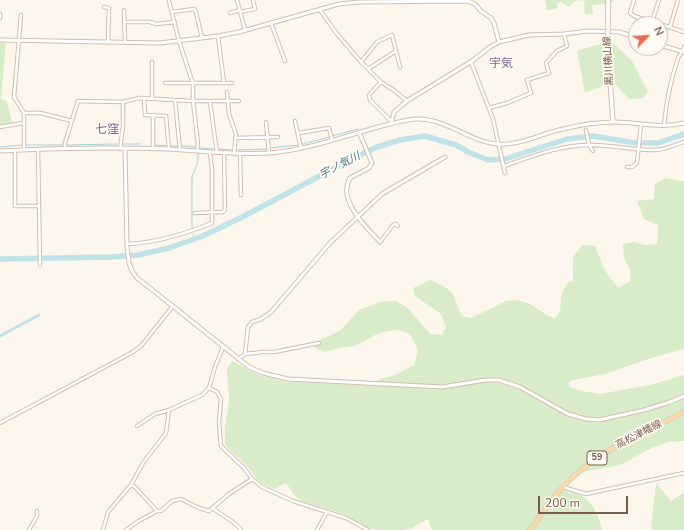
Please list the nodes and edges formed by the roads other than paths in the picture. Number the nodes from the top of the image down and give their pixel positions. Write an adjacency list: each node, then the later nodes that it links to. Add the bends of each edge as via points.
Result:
1 (237, 0): 12 (street)
2 (253, 0): 12 (street, via 255,9)
3 (608, 0): 68 (main road, 黒川横山線, bridge)
4 (634, 0): 17 (street, via 630,13)
5 (659, 0): 18 (street)
6 (678, 0): 23 (street)
7 (169, 1): 13 (street)
8 (474, 2): 11 (street, via 359,2 338,4); 35 (street, via 491,18)
9 (104, 7): 32 (street, via 109,8)
10 (124, 10): 20 (street)
11 (320, 10): 22 (street); 42 (street)
12 (240, 11): 14 (street); 24 (street)
13 (172, 12): 21 (street); 29 (street, via 194,9)
14 (230, 13)
15 (0, 14): 19 (street)
16 (21, 15): 31 (street)
17 (634, 16)
18 (653, 16)
19 (0, 18)
20 (124, 22): 21 (street); 33 (street)
21 (174, 22): 34 (street)
22 (271, 23): 24 (street); 40 (street)
23 (670, 27): 25 (street)
24 (245, 30): 28 (street)
25 (684, 32)
26 (564, 34): 27 (street, via 588,31); 35 (street, via 529,35); 61 (street, via 567,46 557,51 546,63 549,73 527,80 531,92)
27 (628, 35)
28 (218, 36): 29 (street); 50 (street)
29 (202, 38): 34 (street)
30 (0, 40): 31 (street)
31 (19, 41): 32 (street); 62 (street, via 14,97)
32 (108, 42): 33 (street)
33 (125, 42): 34 (street)
34 (180, 42): 49 (street)
35 (499, 42): 43 (street)
36 (668, 47): 39 (street)
37 (684, 47): 39 (street)
38 (396, 51): 42 (street, via 392,35 377,42); 44 (street); 45 (street)
39 (683, 52): 72 (street, via 679,56 674,73)
40 (285, 61)
41 (152, 62): 53 (street)
42 (361, 62): 45 (street)
43 (471, 62): 60 (street); 61 (street)
44 (400, 67)
45 (368, 69): 46 (street)
46 (381, 82): 60 (street); 67 (street, via 369,95 370,100)
47 (165, 83): 49 (street)
48 (232, 83): 50 (street)
49 (193, 84): 50 (street); 55 (street)
50 (224, 84)
51 (227, 92): 59 (street)
52 (144, 98): 53 (street); 57 (street); 63 (street, via 145,114)
53 (152, 98): 54 (street)
54 (175, 100): 55 (street); 94 (street)
55 (193, 101): 58 (street); 97 (street)
56 (239, 101): 59 (street)
57 (123, 102): 64 (street, via 78,101); 87 (street)
58 (210, 102): 59 (street); 99 (street)
59 (227, 102): 79 (street)
60 (407, 102): 67 (street, via 394,112)
61 (489, 108): 82 (street)
62 (24, 113): 64 (street, via 41,113); 69 (street)
63 (153, 116): 89 (street); 90 (street, via 166,116)
64 (72, 121): 86 (street)
65 (295, 121): 76 (street)
66 (266, 122): 77 (street)
67 (391, 122): 75 (street); 82 (street, via 425,119 478,140)
68 (612, 122): 70 (street); 82 (street, via 564,128 519,142)
69 (23, 123): 73 (street); 93 (street)
70 (641, 123): 72 (street); 91 (street)
71 (684, 123): 72 (street)
72 (664, 126)
73 (0, 127)
74 (586, 130): 83 (street)
75 (359, 132): 80 (street); 112 (street, via 372,163 348,181 347,195)
76 (298, 133): 80 (street, via 329,128); 84 (street)
77 (268, 137): 78 (street); 79 (street); 101 (street)
78 (278, 137)
79 (235, 138): 102 (street)
80 (332, 140): 84 (street)
81 (684, 142): 91 (street, via 655,150)
82 (499, 144): 105 (street)
83 (589, 144): 91 (street); 96 (street); 105 (street, via 561,148)
84 (301, 148): 101 (street)
85 (38, 149): 86 (street); 93 (street); 109 (street)
86 (64, 149): 87 (street)
87 (120, 149): 88 (street)
88 (125, 149): 89 (street); 115 (street)
89 (153, 149): 90 (street)
90 (169, 149): 94 (street)
91 (638, 149): 106 (street, via 637,163)
92 (15, 150): 93 (street); 95 (street); 109 (street, via 16,206)
93 (24, 150)
94 (180, 150): 97 (street)
95 (0, 151)
96 (593, 151)
97 (197, 152): 98 (street)
98 (210, 153): 99 (street); 110 (street)
99 (217, 153): 100 (street)
100 (224, 153): 102 (street); 110 (street, via 225,210)
101 (269, 153): 103 (street)
102 (234, 154): 103 (street)
103 (240, 154): 108 (street)
104 (445, 157): 112 (street, via 382,194)
105 (504, 165): 107 (street)
106 (627, 167)
107 (505, 173)
108 (241, 195)
109 (39, 206): 116 (street)
110 (213, 212): 111 (street); 115 (street, via 212,223 193,231)
111 (195, 213)
112 (357, 217): 114 (street); 118 (street)
113 (398, 226): 114 (street, via 393,225)
114 (380, 242)
115 (127, 245): 117 (street, via 132,271)
116 (40, 265)
117 (173, 306): 120 (street); 127 (street, via 133,352)
118 (261, 319): 121 (street, via 252,322 248,327)
119 (318, 343): 121 (street, via 274,352)
120 (223, 347): 122 (street); 123 (street)
121 (244, 354): 122 (street)
122 (238, 359): 124 (street, via 256,370 288,378 442,387 499,380 513,383 568,414 586,419 599,420 644,410)
123 (209, 388): 125 (street, via 202,395); 130 (street, via 217,392 221,399 221,446)
124 (684, 396)
125 (169, 410): 128 (street, via 155,414); 131 (street, via 166,434 144,463)
126 (684, 412): 132 (main road, 高松津幡線 / 59, via 595,459)
127 (0, 423)
128 (137, 426)
129 (684, 473): 132 (street, via 586,494)
130 (252, 479): 133 (street, via 228,494); 136 (street, via 262,487 293,501)
131 (132, 485): 135 (street); 138 (street, via 108,512)
132 (563, 487): 143 (main road, 高松津幡線 / 59)
133 (213, 508): 135 (street, via 209,511 180,499); 140 (street)
134 (37, 511): 137 (street)
135 (157, 511): 139 (street)
136 (327, 512): 141 (street); 142 (street, via 346,518)
137 (29, 530)
138 (103, 530)
139 (126, 530)
140 (241, 530)
141 (317, 530)
142 (368, 530)
143 (530, 530)

